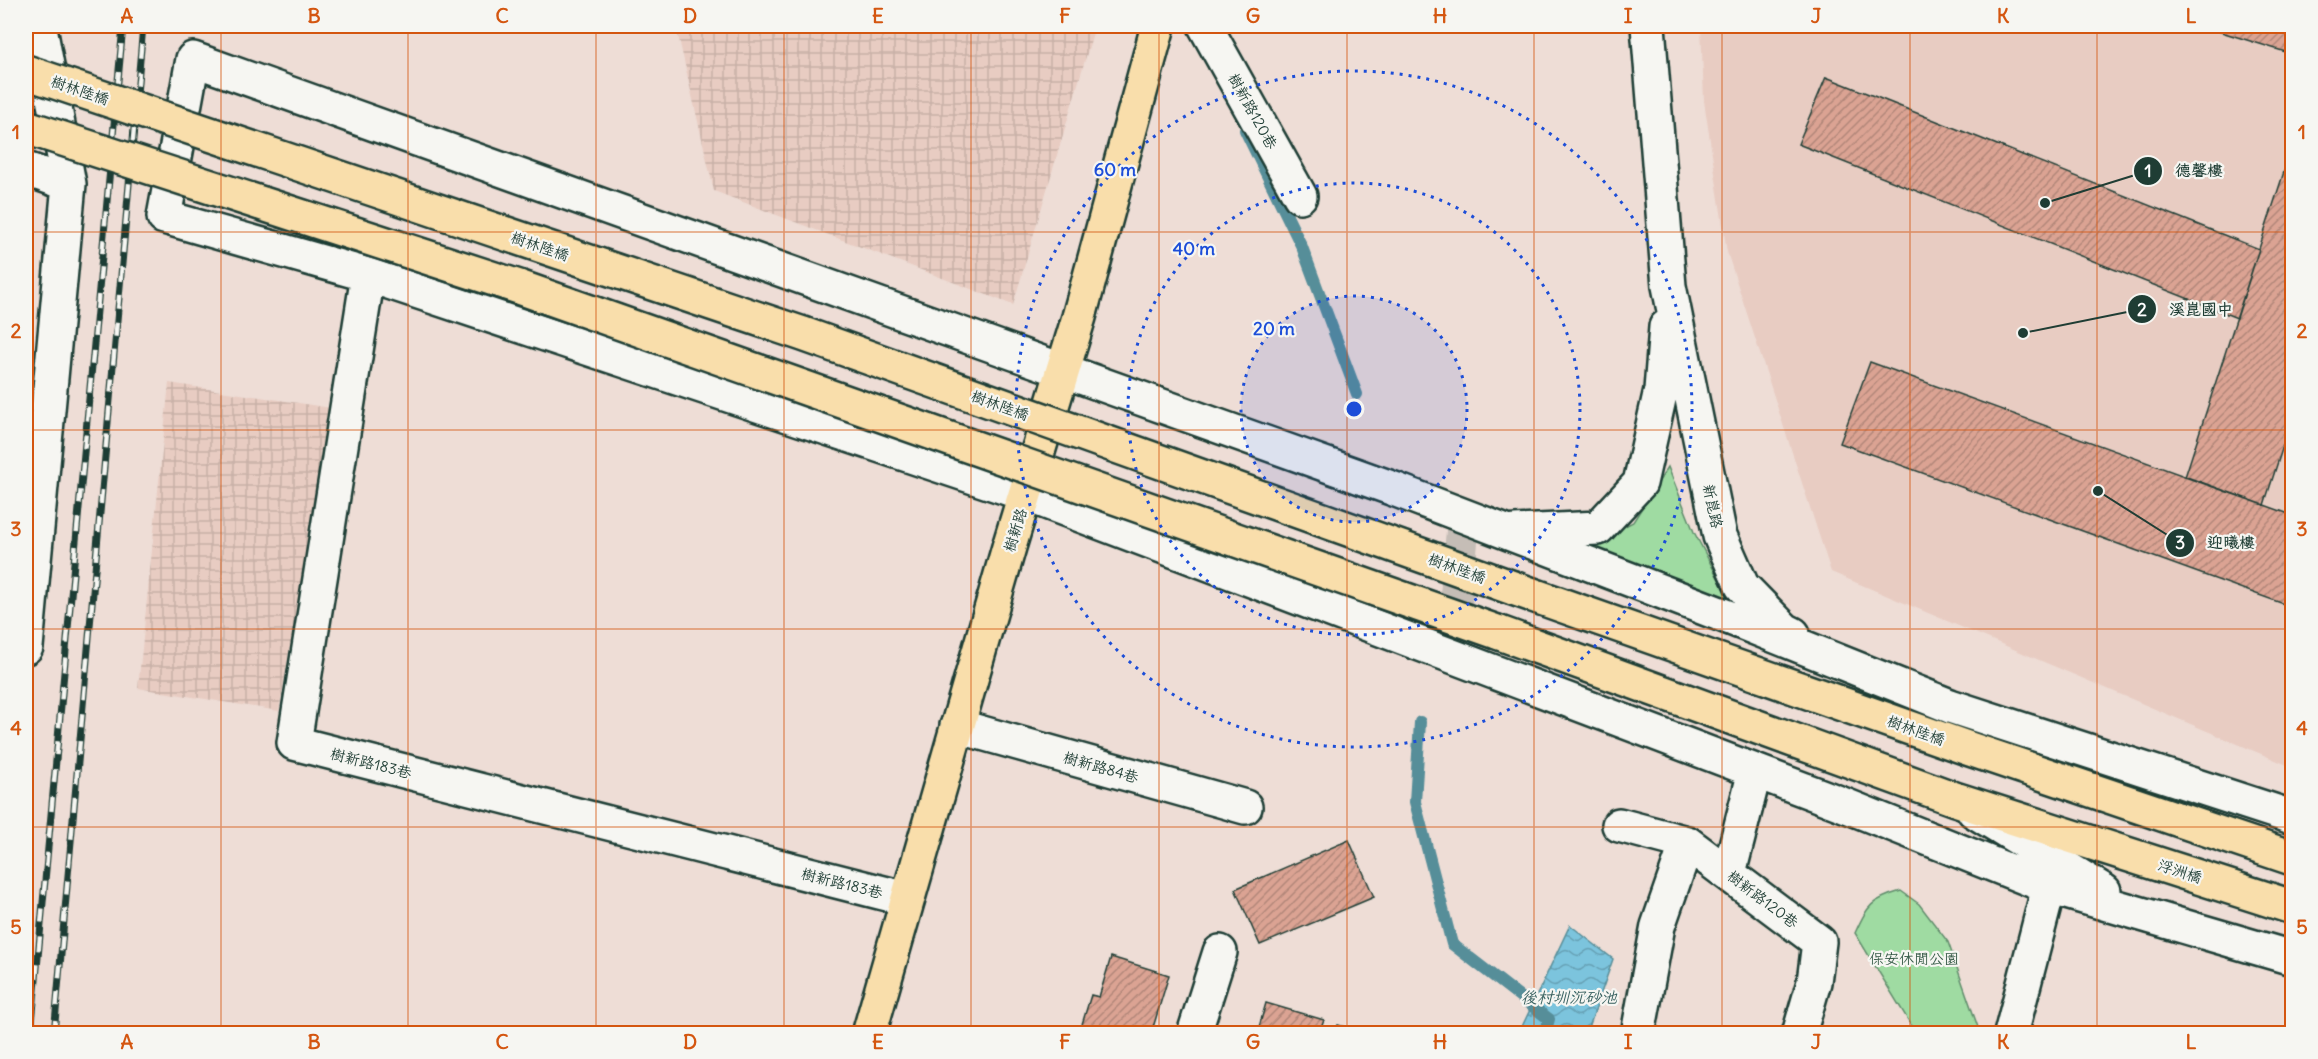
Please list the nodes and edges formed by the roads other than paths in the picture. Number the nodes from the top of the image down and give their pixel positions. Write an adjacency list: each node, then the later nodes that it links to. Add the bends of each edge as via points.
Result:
1 (1158, 26): 12 (main road, 樹新路)
2 (1205, 26): 9 (street, 樹新路120巷)
3 (1648, 26): 11 (street, 新崑路)
4 (33, 30): 8 (street)
5 (26, 72): 18 (main road, 樹林陸橋, bridge, via 803,334)
6 (26, 127): 20 (main road, bridge, via 519,287 1497,632)
7 (26, 169): 8 (street)
8 (69, 184): 15 (street)
9 (1300, 196)
10 (368, 275): 12 (street, via 164,217 193,59); 13 (street); 29 (street, 樹新路183巷, via 294,743)
11 (1669, 286): 14 (street, 新崑路, via 1661,390 1640,483 1598,528); 16 (street, 新崑路, via 1720,536 1742,586 1785,630)
12 (1064, 370): 13 (main road, 樹新路); 14 (street, via 1404,493)
13 (1025, 494): 17 (main road, 樹新路); 19 (street)
14 (1503, 533): 16 (street)
15 (26, 647)
16 (1853, 665): 22 (street, via 1950,706)
17 (957, 726): 21 (street, 樹新路84巷); 29 (main road, 樹新路)
18 (1970, 749): 25 (street); 26 (main road, 樹林陸橋)
19 (1755, 771): 27 (street); 28 (street)
20 (1955, 799): 30 (main road, 浮洲橋); 31 (street)
21 (1245, 807)
22 (2292, 817)
23 (1619, 825): 24 (street, 樹新路120巷)
24 (1687, 843): 27 (street, 樹新路120巷); 36 (street, via 1658,926)
25 (2292, 847)
26 (2292, 858)
27 (1730, 873): 37 (street, 樹新路120巷, via 1819,942 1814,982)
28 (2049, 887): 31 (street); 38 (street)
29 (907, 899): 34 (main road, 樹新路)
30 (2292, 906)
31 (2140, 914): 33 (street)
32 (1220, 952): 35 (street)
33 (2292, 958)
34 (869, 1034)
35 (1194, 1034)
36 (1638, 1034)
37 (1799, 1034)
38 (2011, 1034)

